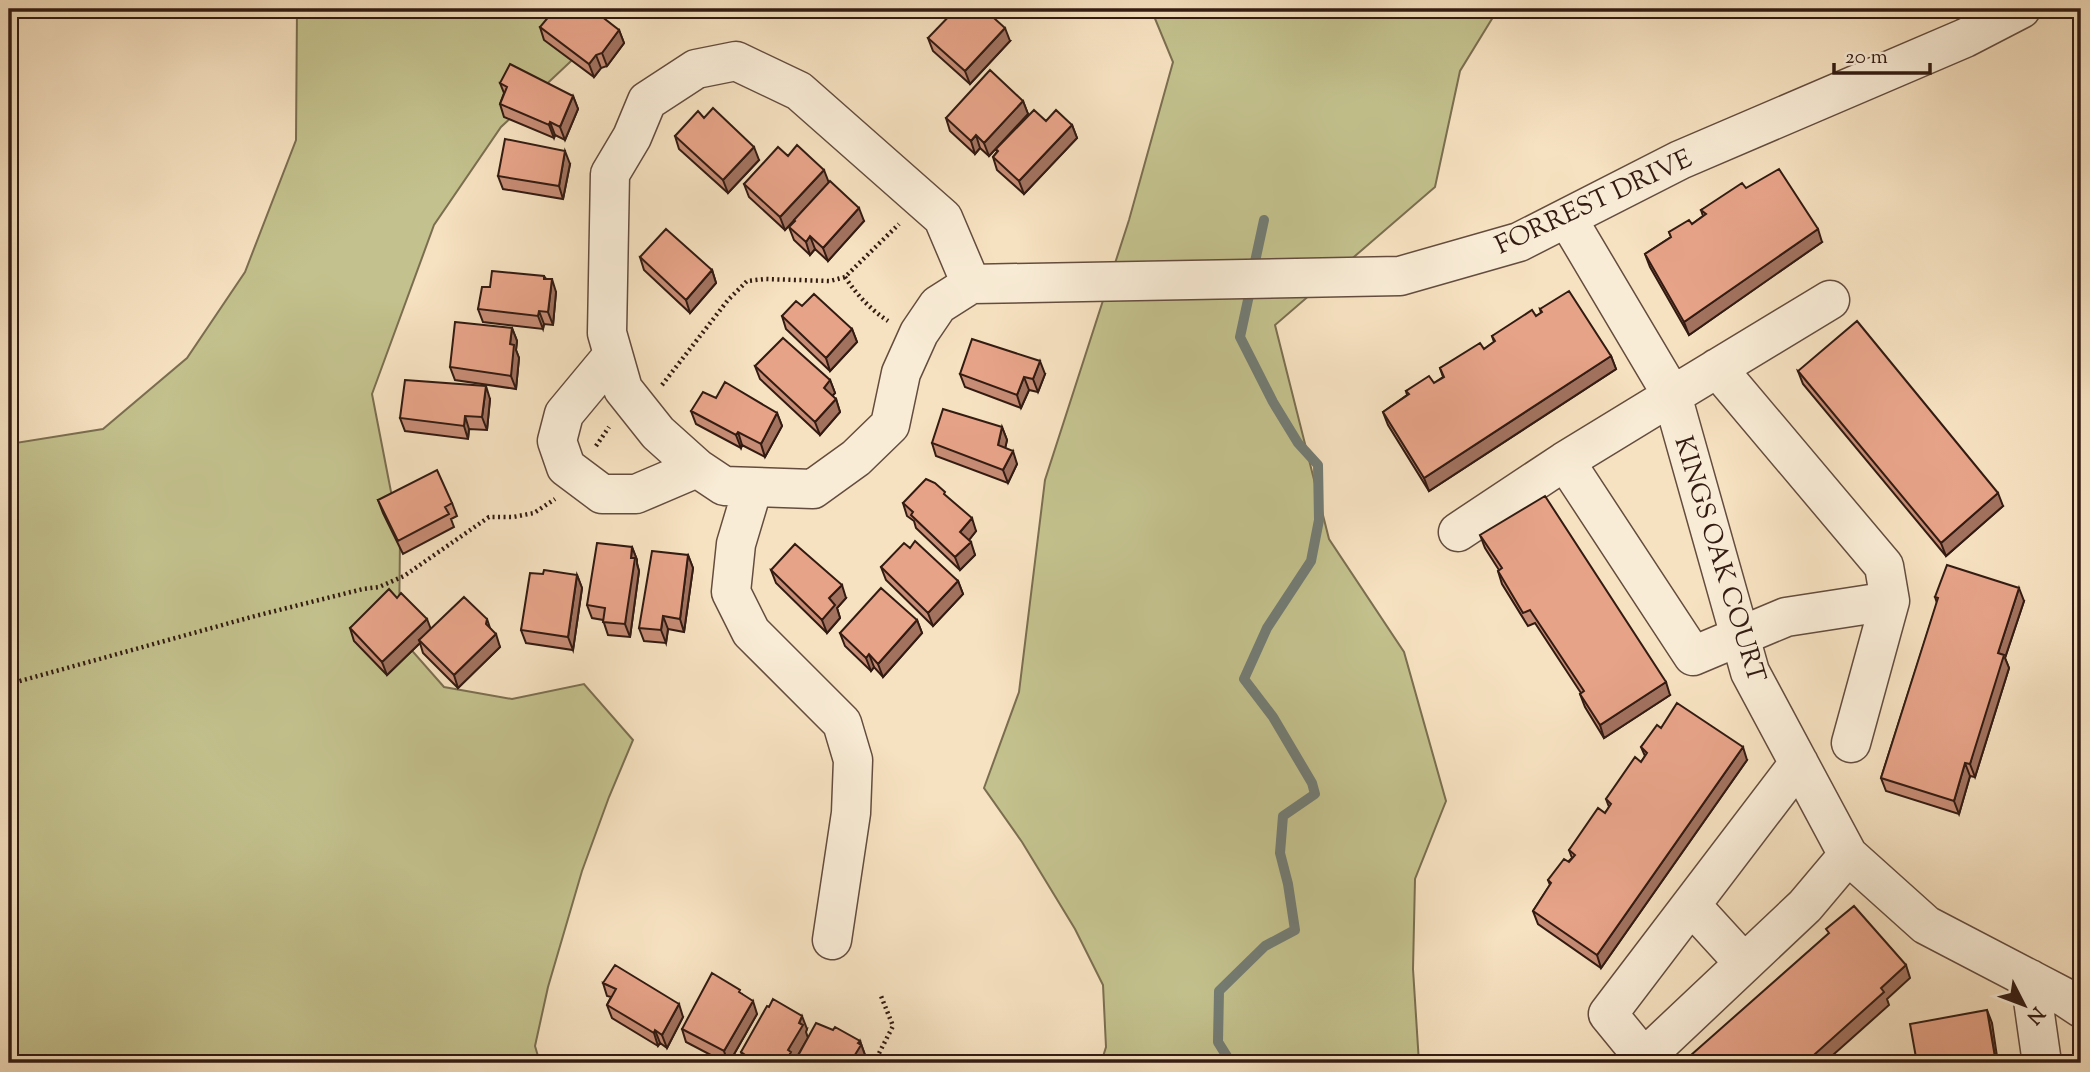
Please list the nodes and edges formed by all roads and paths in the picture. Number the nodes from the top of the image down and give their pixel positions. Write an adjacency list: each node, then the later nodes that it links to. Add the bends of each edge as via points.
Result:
1 (2021, 9): 3 (street, FORREST DRIVE, via 1965,38 1680,160)
2 (922, 201): 4 (path); 5 (street, via 943,218); 8 (street, via 799,91 736,61 696,69 648,101 610,174 607,333)
3 (1567, 218): 5 (street, FORREST DRIVE, via 1520,242 1399,276); 10 (street, KINGS OAK COURT)
4 (845, 277): 7 (path, via 875,313); 11 (path, via 747,281 661,386)
5 (971, 284): 7 (street, via 939,305)
6 (1830, 300): 9 (street)
7 (919, 333): 15 (street, via 901,373 890,425 856,458 813,489)
8 (613, 355): 11 (street, via 623,389); 14 (street, via 564,414 557,442 566,467)
9 (1717, 368): 10 (street); 17 (street, via 1884,566)
10 (1672, 395): 12 (street); 18 (street, KINGS OAK COURT)
11 (637, 408): 13 (street); 14 (path, via 604,431)
12 (1565, 461): 16 (street); 18 (street, via 1693,656)
13 (696, 468): 14 (street, via 636,494 602,494); 15 (street, via 724,486)
14 (577, 475): 19 (path, via 542,509 513,517 489,517 404,576 379,587)
15 (753, 487): 24 (street, via 736,544 732,592 751,632 842,723 852,760 852,813)
16 (1458, 532)
17 (1890, 601): 18 (street, via 1786,617); 20 (street)
18 (1740, 636): 21 (street, KINGS OAK COURT, via 1750,672)
19 (9, 684)
20 (1851, 743)
21 (1799, 763): 22 (street, KINGS OAK COURT); 23 (street)
22 (1848, 855): 25 (street, via 1805,906); 26 (street, KINGS OAK COURT, via 1926,925)
23 (1691, 905): 25 (street); 25 (street, via 1608,1014 1644,1059)
24 (831, 940)
25 (1745, 963)
26 (2031, 979): 28 (street, KINGS OAK COURT); 30 (street)
27 (881, 996): 29 (path, via 892,1026)
28 (2081, 1008)
29 (874, 1063)
30 (2042, 1063)

